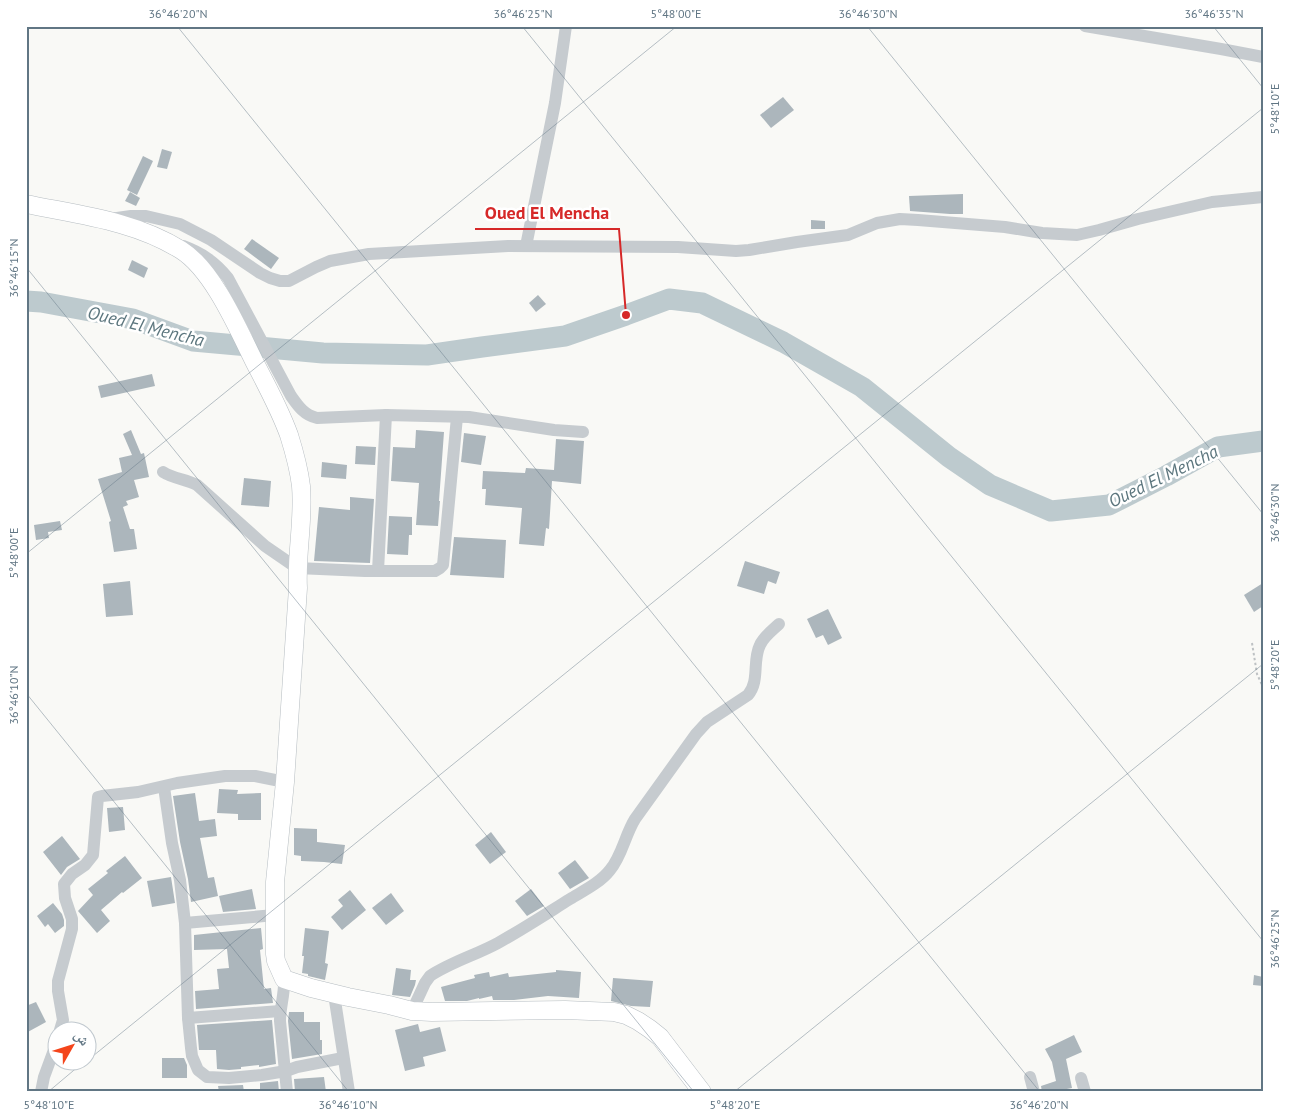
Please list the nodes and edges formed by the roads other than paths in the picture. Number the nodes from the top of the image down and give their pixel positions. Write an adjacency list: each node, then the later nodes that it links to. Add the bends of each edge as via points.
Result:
1 (566, 26): 7 (street, via 555,103)
2 (1085, 26): 3 (street)
3 (1263, 57)
4 (1263, 197): 7 (street, via 1212,202 1077,235 900,219 877,223 848,235 736,251 678,247)
5 (26, 204): 6 (main road)
6 (105, 220): 7 (street, via 146,216 180,224 211,240 260,273 280,281 289,281 330,261 369,254); 8 (main road, via 146,232 184,252 234,305)
7 (526, 246)
8 (271, 378): 9 (street, via 309,416); 13 (main road, via 294,453 300,485 302,507)
9 (386, 415): 10 (street); 14 (street)
10 (457, 416): 11 (street); 14 (street, via 442,565 438,570 430,571)
11 (583, 432)
12 (163, 472): 13 (street, via 197,485 264,546)
13 (297, 568): 14 (street); 16 (main road)
14 (378, 571)
15 (779, 624): 23 (street, via 761,644 752,690 707,722 696,734 630,826 609,872 506,939 430,976)
16 (285, 782): 17 (street, via 243,775 206,778); 18 (main road)
17 (164, 787): 19 (street); 25 (street, via 98,798 93,856 64,884 72,928 58,981)
18 (275, 915): 19 (street); 20 (main road, via 275,954)
19 (185, 924): 24 (street)
20 (284, 979): 21 (main road); 22 (street)
21 (334, 994): 23 (main road); 26 (street)
22 (280, 1011): 24 (street); 28 (street)
23 (412, 1011): 34 (main road, via 565,1010 626,1015 660,1037)
24 (188, 1018): 28 (street, via 192,1056 198,1070 207,1077)
25 (63, 1020)
26 (343, 1058): 28 (street); 33 (street)
27 (48, 1066): 31 (street)
28 (286, 1072): 32 (street)
29 (1030, 1077): 35 (street)
30 (1081, 1078): 36 (street)
31 (41, 1092)
32 (287, 1092)
33 (348, 1092)
34 (702, 1092)
35 (1034, 1092)
36 (1085, 1092)

